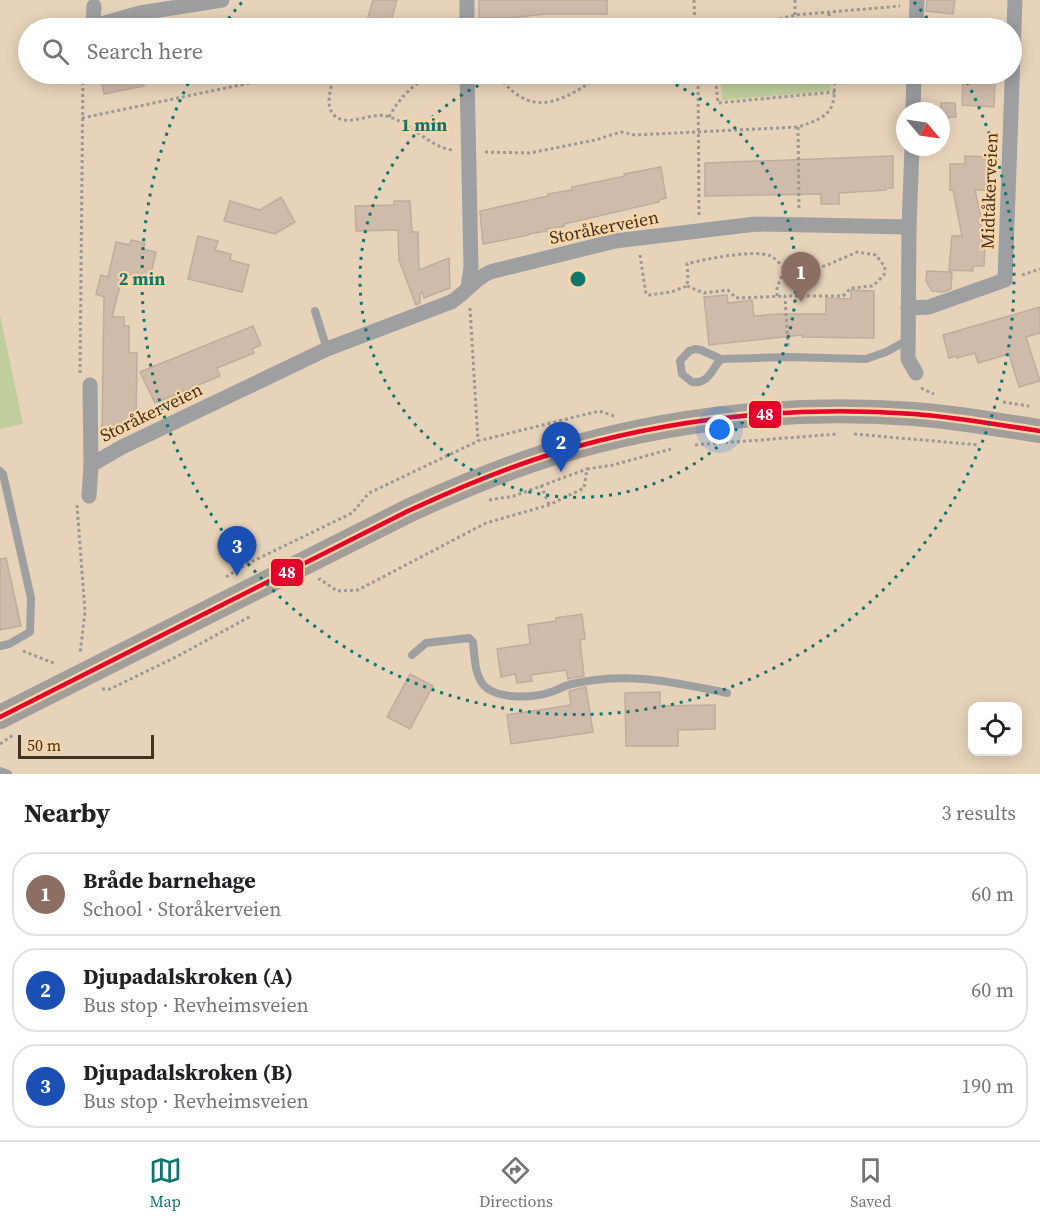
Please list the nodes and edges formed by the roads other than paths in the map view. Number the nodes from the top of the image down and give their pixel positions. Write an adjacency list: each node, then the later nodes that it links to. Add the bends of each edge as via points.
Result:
1 (222, 0): 7 (street)
2 (467, 0): 8 (street)
3 (1015, 0): 10 (street, Midtåkerveien)
4 (917, 2): 9 (street)
5 (94, 6): 6 (street)
6 (92, 18)
7 (124, 18)
8 (467, 18)
9 (916, 18)
10 (1014, 18)
11 (467, 84): 17 (street, via 471,267)
12 (914, 84): 14 (street)
13 (1012, 84): 18 (street, Midtåkerveien, via 1005,280 929,307)
14 (913, 102)
15 (912, 156): 16 (street)
16 (909, 227): 17 (street, Storåkerveien, via 756,224 615,241 490,272); 18 (street)
17 (468, 288): 21 (street, Storåkerveien, via 451,302)
18 (908, 308): 20 (street)
19 (315, 311): 21 (lane)
20 (908, 340): 22 (lane, via 866,359); 23 (street, via 908,358)
21 (327, 349): 26 (street, Storåkerveien)
22 (721, 359): 22 (lane, via 701,350 689,351 680,361 682,374 692,382 704,381)
23 (916, 373)
24 (85, 383): 26 (street, Storåkerveien)
25 (1040, 431): 32 (main road, via 914,414 831,412 688,423 555,453 475,481 408,511)
26 (91, 465): 28 (street, Storåkerveien)
27 (0, 471): 29 (lane, via 31,598 30,633)
28 (82, 496)
29 (0, 646)
30 (412, 655): 31 (lane, via 426,643 469,638 480,681 488,689 506,695 541,695 570,684 609,677 655,678)
31 (727, 693)
32 (10, 724)
33 (0, 771): 34 (lane)
34 (8, 774)

